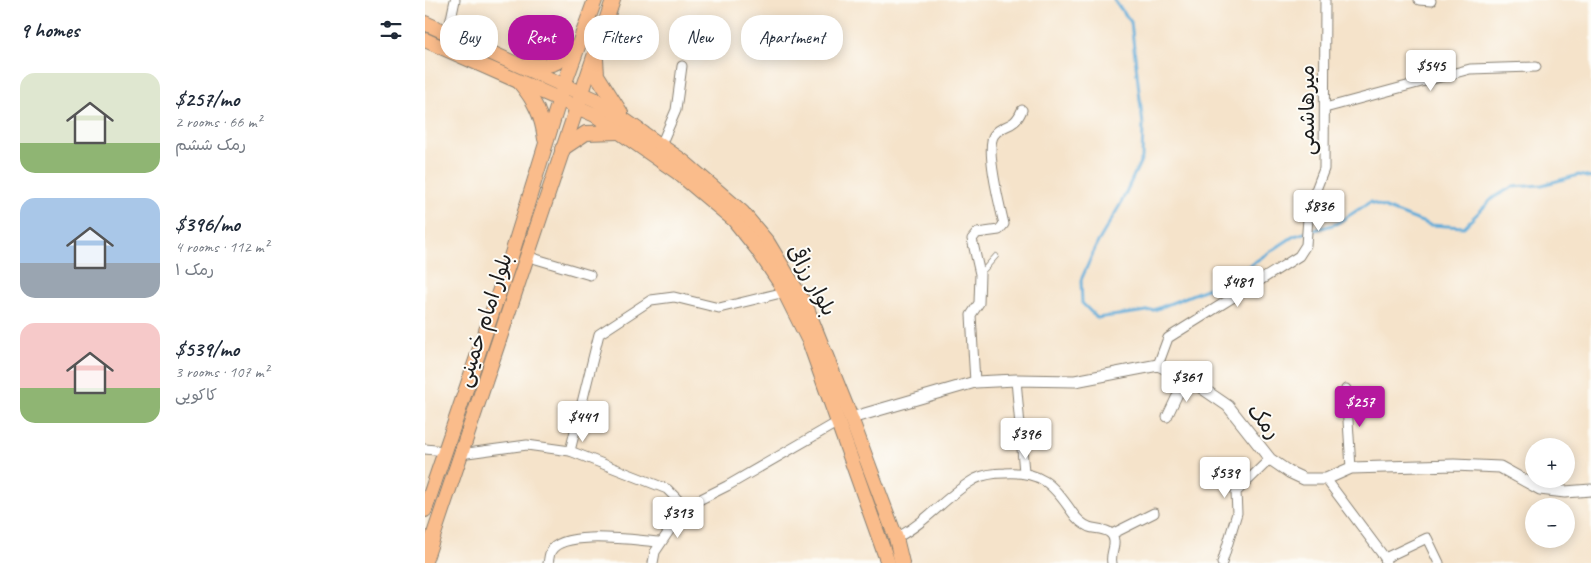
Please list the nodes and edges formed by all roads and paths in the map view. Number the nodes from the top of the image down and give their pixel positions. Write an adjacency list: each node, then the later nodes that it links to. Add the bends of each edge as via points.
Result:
1 (455, 0): 7 (street)
2 (595, 0): 12 (main road, بلوار امام خمینی)
3 (613, 0): 8 (main road, بلوار امام خمینی)
4 (1325, 0): 24 (street, میرهاشمی)
5 (1419, 0): 6 (street)
6 (1431, 1)
7 (452, 15)
8 (608, 15)
9 (425, 23): 10 (main road, بلوار رزاقی)
10 (440, 30)
11 (425, 40): 19 (main road, بلوار رزاقی)
12 (579, 44): 16 (main road, via 565,59 548,67); 20 (main road, بلوار امام خمینی)
13 (498, 55): 16 (main road, بلوار رزاقی)
14 (592, 60): 21 (main road, بلوار امام خمینی)
15 (596, 60): 26 (main road, via 597,75)
16 (515, 63): 20 (main road, بلوار رزاقی)
17 (682, 66): 28 (street, via 676,110)
18 (1536, 66): 24 (street, via 1470,69)
19 (517, 80): 22 (main road, بلوار رزاقی); 27 (main road, via 541,115)
20 (564, 85): 21 (main road, بلوار رزاقی); 22 (main road, بلوار امام خمینی)
21 (582, 93): 23 (main road, بلوار امام خمینی); 26 (main road, بلوار رزاقی)
22 (559, 98): 23 (main road, بلوار رزاقی); 27 (main road, بلوار امام خمینی)
23 (577, 106): 26 (main road, بلوار رزاقی); 29 (main road, بلوار امام خمینی)
24 (1325, 108): 35 (street, میرهاشمی, via 1324,169 1312,200 1306,245 1299,256 1168,338)
25 (1022, 110): 32 (street, via 1017,121 996,133 991,140 993,173 1004,224 999,230 977,233 972,239)
26 (626, 127): 28 (main road, بلوار رزاقی); 29 (main road, via 587,133); 34 (main road, بلوار رزاقی, via 734,220)
27 (546, 142): 31 (main road, بلوار امام خمینی)
28 (661, 145): 41 (main road, بلوار رزاقی, via 743,212 768,243 806,306)
29 (562, 149): 31 (main road, بلوار امام خمینی)
30 (996, 256): 32 (lane)
31 (520, 260): 33 (street); 44 (main road, بلوار امام خمینی); 45 (main road, بلوار امام خمینی)
32 (980, 274): 38 (street, via 979,303 971,315)
33 (590, 275)
34 (785, 292): 41 (main road, بلوار رزاقی); 43 (street, via 719,308 674,297 651,300 599,334)
35 (1158, 366): 36 (street, رمک); 37 (street, via 1075,381)
36 (1185, 379): 40 (street); 46 (street, رمک, via 1228,406)
37 (1016, 380): 38 (street); 48 (street)
38 (975, 382): 41 (street)
39 (1346, 389): 47 (street)
40 (1167, 417)
41 (845, 420): 51 (street); 55 (main road, بلوار رزاقی)
42 (425, 449): 44 (street)
43 (570, 451): 45 (street, via 527,445); 51 (street, via 667,488)
44 (445, 452): 52 (main road, بلوار امام خمینی)
45 (460, 454): 58 (main road, بلوار امام خمینی)
46 (1270, 459): 49 (street, رمک, via 1304,479); 64 (street, via 1236,492 1237,513)
47 (1351, 468): 49 (street, رمک); 50 (street, رمک, via 1499,467 1540,488 1565,492)
48 (1023, 472): 54 (street, via 1052,486 1078,520); 55 (street, via 991,473 974,480 909,532)
49 (1326, 479): 57 (street)
50 (1591, 490)
51 (685, 507): 56 (street)
52 (425, 510)
53 (1154, 513): 54 (street)
54 (1111, 534): 63 (street, via 1114,541)
55 (889, 540): 61 (main road, بلوار رزاقی); 62 (main road, بلوار رزاقی)
56 (661, 542): 59 (street, via 581,538 561,543 551,551); 60 (street)
57 (1385, 561): 65 (street, via 1427,538)
58 (425, 562)
59 (549, 563)
60 (653, 563)
61 (889, 563): 62 (main road, via 897,560)
62 (902, 563)
63 (1112, 563)
64 (1222, 563)
65 (1439, 563)

